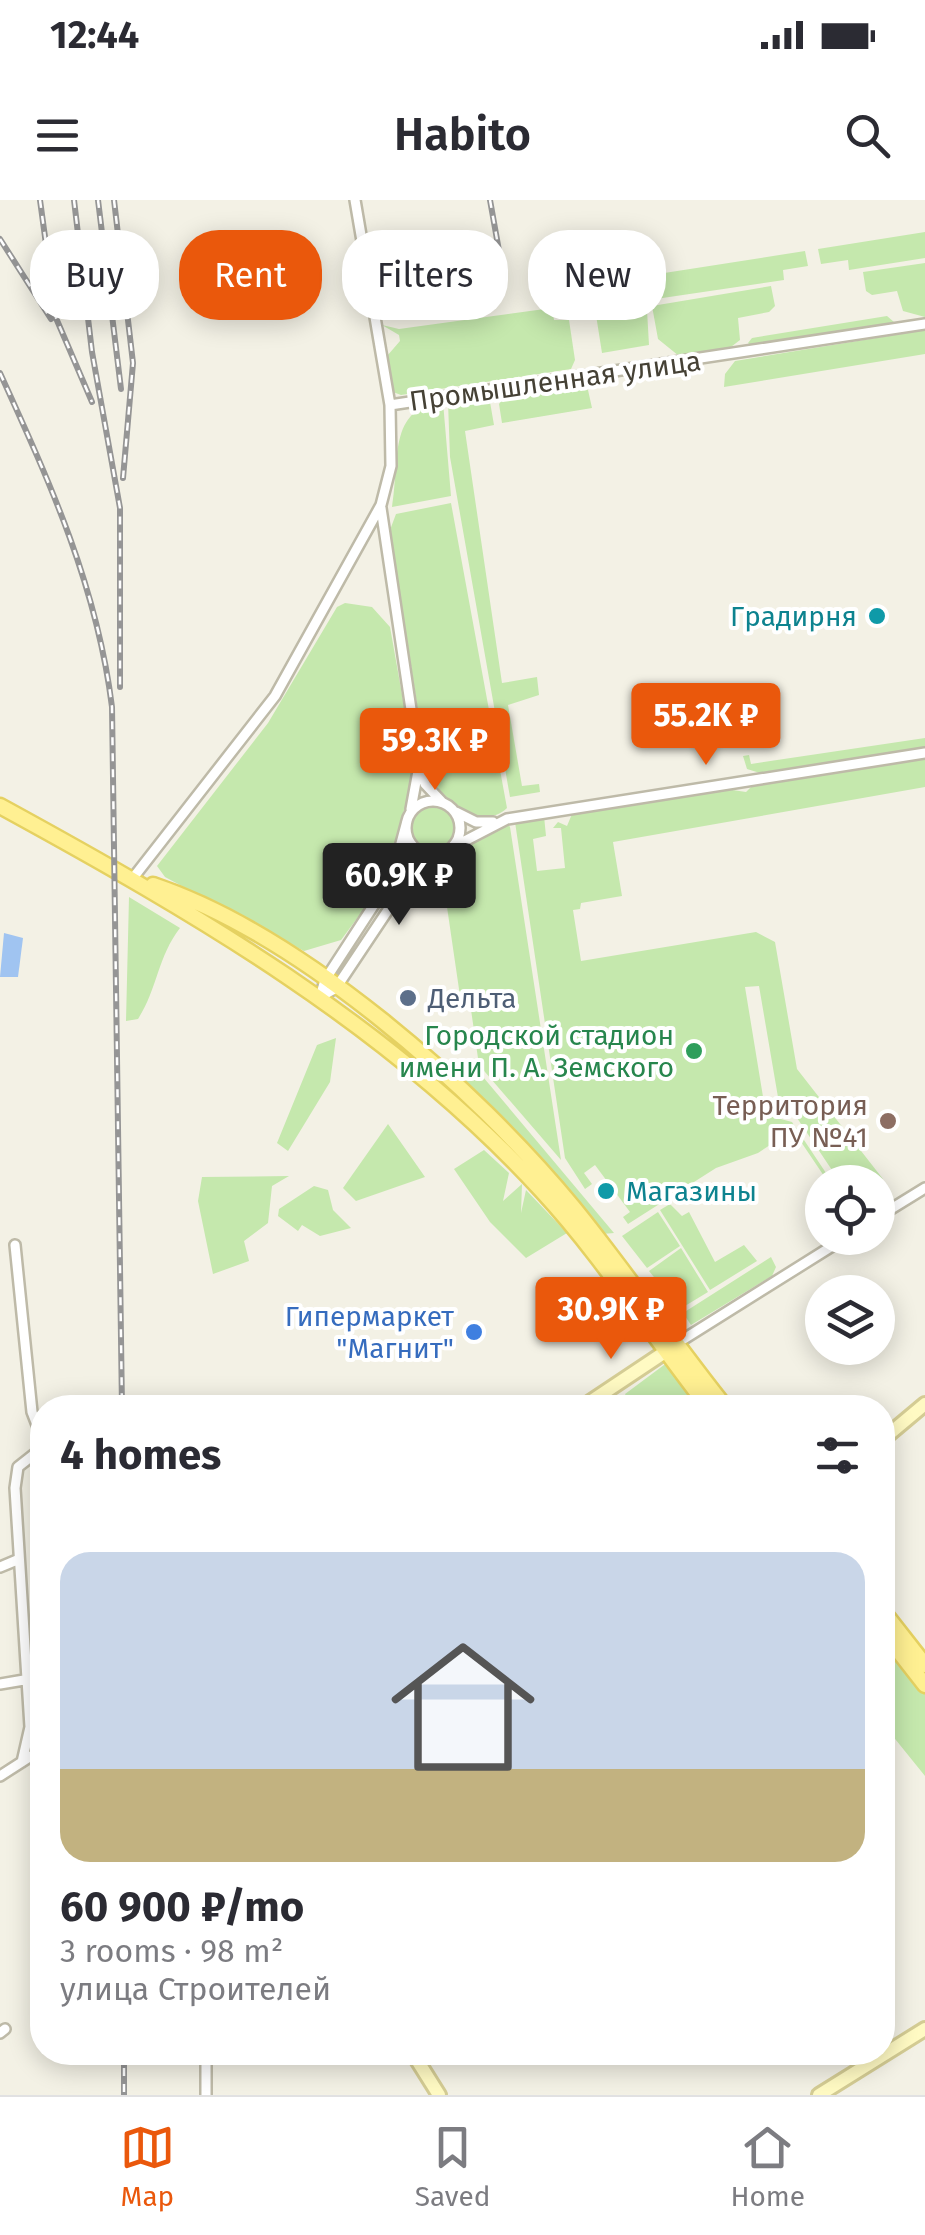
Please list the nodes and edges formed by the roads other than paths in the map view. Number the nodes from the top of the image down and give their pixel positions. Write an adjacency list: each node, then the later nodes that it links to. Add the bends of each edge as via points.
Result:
1 (355, 200): 3 (street, Промышленная улица)
2 (925, 324): 3 (street, Промышленная улица)
3 (390, 406): 4 (street, via 391,466)
4 (380, 505): 6 (street); 12 (street, via 261,718)
5 (925, 754): 10 (street)
6 (419, 763): 8 (street, via 425,784); 9 (street)
7 (0, 806): 12 (main road)
8 (448, 806): 9 (street, via 422,804); 10 (street, via 470,820); 11 (street, via 460,827)
9 (408, 818): 11 (street, via 414,847 433,855); 13 (street, via 387,887)
10 (496, 822): 11 (street)
11 (448, 850): 13 (street, via 398,896)
12 (133, 878): 13 (main road, via 201,904); 14 (main road)
13 (331, 984): 14 (street); 19 (main road, via 458,1087 550,1180)
14 (320, 998): 19 (main road, via 432,1088 541,1189)
15 (925, 1188): 16 (street)
16 (895, 1207)
17 (15, 1245): 20 (street)
18 (818, 1255): 19 (street)
19 (671, 1348): 21 (street); 22 (main road); 23 (main road)
20 (30, 1395)
21 (600, 1395)
22 (700, 1395)
23 (714, 1395)
24 (925, 1404): 25 (street)
25 (895, 1429)
26 (30, 1458): 27 (street, via 18,1467)
27 (17, 1560): 28 (street); 32 (street)
28 (0, 1567)
29 (895, 1627): 31 (main road)
30 (895, 1647): 34 (main road)
31 (925, 1665)
32 (24, 1680): 33 (street); 36 (street, via 30,1736)
33 (0, 1684)
34 (925, 1685)
35 (30, 1757): 36 (street)
36 (22, 1762): 37 (street)
37 (0, 1776)
38 (925, 2029): 39 (street)
39 (895, 2048)
40 (206, 2065): 43 (street)
41 (420, 2065): 44 (street)
42 (867, 2065): 45 (street)
43 (206, 2095)
44 (439, 2095)
45 (819, 2095)

